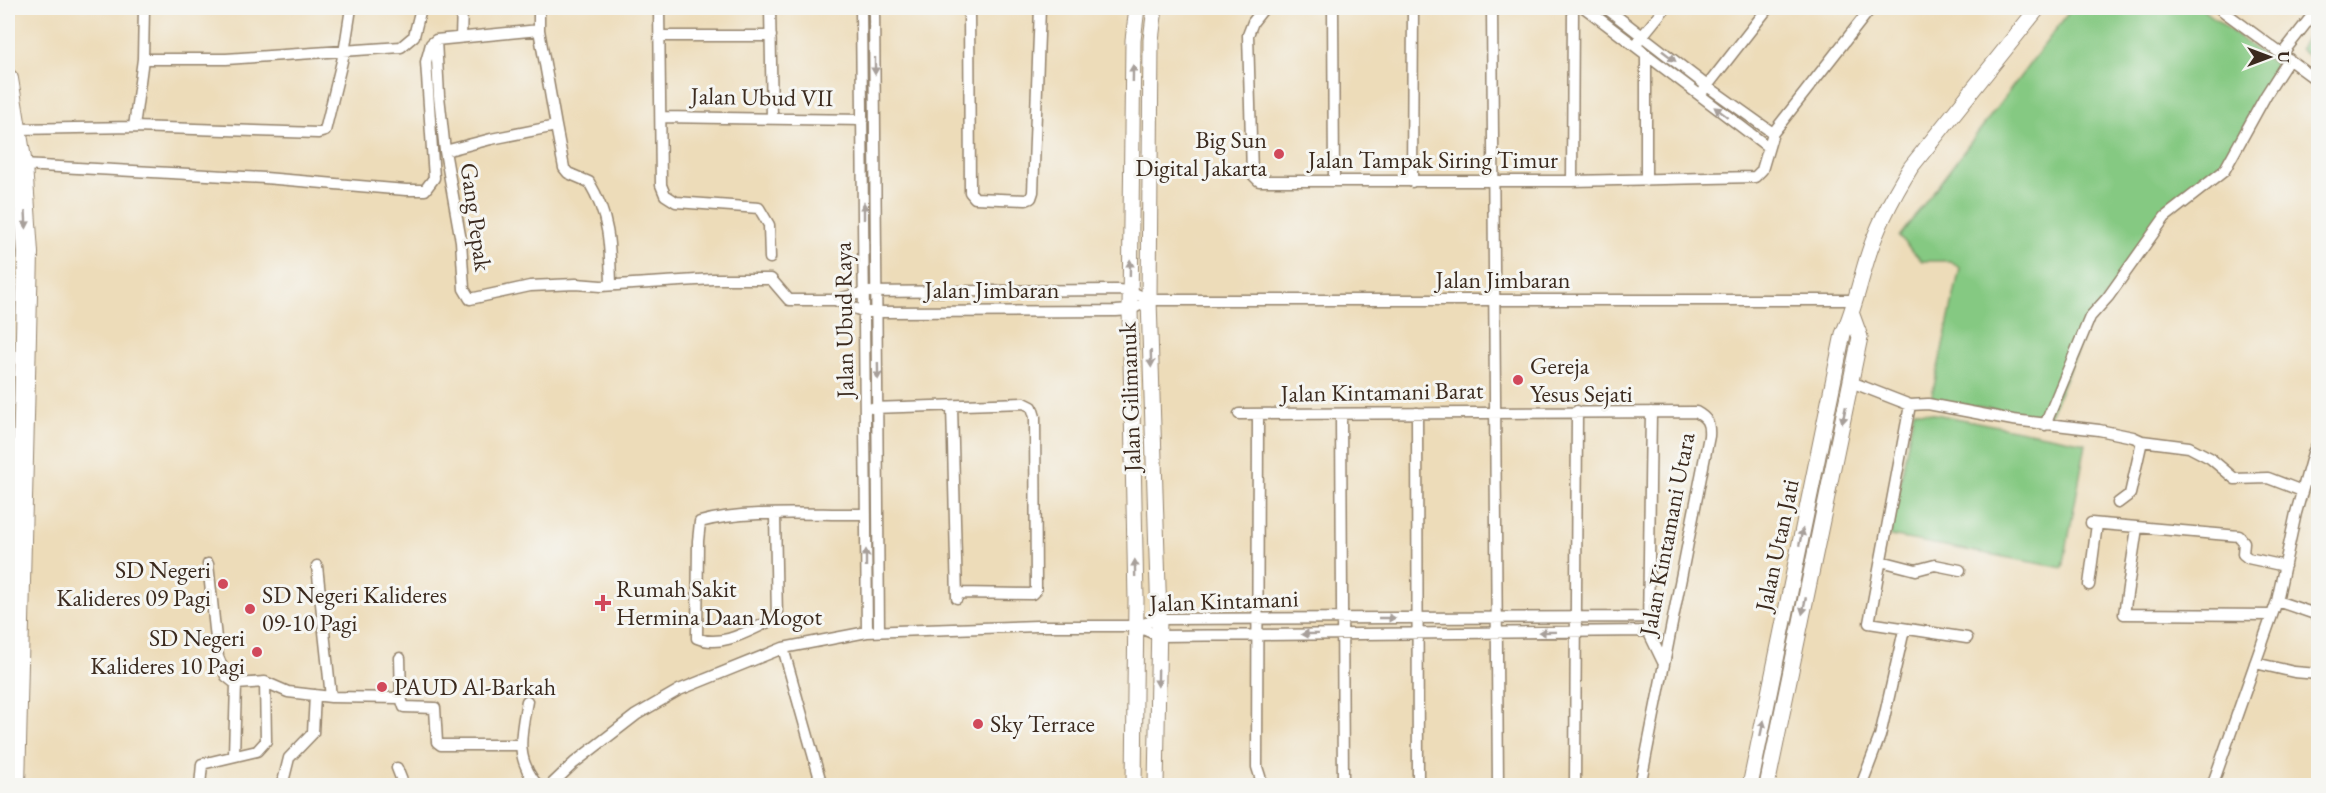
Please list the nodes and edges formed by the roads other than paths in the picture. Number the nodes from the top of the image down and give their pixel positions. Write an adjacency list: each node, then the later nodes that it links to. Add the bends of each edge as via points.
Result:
1 (144, 8): 37 (street)
2 (351, 8): 34 (street)
3 (421, 8): 34 (street, via 414,36 401,47)
4 (462, 8): 31 (street)
5 (539, 8): 27 (street)
6 (659, 8): 29 (street)
7 (770, 8): 30 (street)
8 (861, 8): 44 (street, Jalan Ubud Raya)
9 (874, 8): 58 (street, Jalan Ubud Raya, one-way to 58)
10 (969, 8): 11 (street, via 970,192 975,198 1026,200 1031,198)
11 (1040, 8)
12 (1137, 8): 63 (street, Jalan Gilimanuk, one-way to 12, via 1133,40)
13 (1155, 8): 67 (street, Jalan Gilimanuk, via 1151,40)
14 (1264, 8): 53 (street, Jalan Tampak Siring Timur, via 1248,35 1252,174 1259,181)
15 (1333, 8): 53 (street)
16 (1413, 8): 56 (street)
17 (1492, 8): 54 (street)
18 (1573, 8): 55 (street)
19 (1585, 8): 33 (street)
20 (1606, 8): 28 (street)
21 (1665, 8): 28 (street)
22 (1768, 8): 40 (street)
23 (1871, 8): 48 (street)
24 (2038, 8): 69 (street, Jalan Utan Jati, via 1895,192 1867,258)
25 (2219, 8): 36 (street)
26 (2318, 8): 36 (street)
27 (539, 30): 31 (street); 45 (street)
28 (1642, 35): 33 (street); 40 (street, one-way to 40)
29 (660, 36): 30 (street); 42 (street)
30 (771, 36): 43 (street)
31 (462, 38): 32 (street)
32 (436, 40): 50 (street, Gang Pepak); 51 (street, via 426,62 434,178 425,190)
33 (1634, 47): 35 (street)
34 (344, 53): 37 (street); 46 (street, via 327,128 322,132)
35 (1646, 56): 41 (street); 52 (street)
36 (2285, 56): 39 (street); 88 (street, via 2224,171 2165,216 2090,317)
37 (144, 59): 46 (street)
38 (8, 79): 47 (highway)
39 (2319, 81)
40 (1707, 86): 41 (street); 48 (street)
41 (1700, 96): 49 (street, one-way to 41)
42 (662, 117): 43 (street, Jalan Ubud VII); 57 (street, via 661,185 665,195 676,202 759,208 769,225)
43 (772, 118): 44 (street, Jalan Ubud VII)
44 (863, 120): 59 (street, Jalan Ubud Raya, one-way to 44)
45 (556, 126): 50 (street); 61 (street, via 564,168 588,180 604,216 610,237)
46 (134, 127): 47 (street)
47 (17, 129): 51 (highway)
48 (1773, 134): 49 (street)
49 (1768, 147): 52 (street, Jalan Tampak Siring Timur, via 1762,170 1755,177)
50 (445, 151): 61 (street, Gang Pepak, via 461,241 464,289 470,299 530,286)
51 (22, 165): 100 (highway, one-way to 100, via 28,253)
52 (1646, 180): 55 (street, Jalan Tampak Siring Timur)
53 (1334, 181): 56 (street, Jalan Tampak Siring Timur)
54 (1494, 181): 55 (street, Jalan Tampak Siring Timur); 56 (street, Jalan Tampak Siring Timur); 68 (street)
55 (1572, 181)
56 (1412, 182)
57 (770, 258)
58 (876, 271): 59 (street); 65 (street, Jalan Ubud Raya)
59 (864, 272): 64 (street, Jalan Ubud Raya)
60 (712, 279): 61 (street, Gang Pepak); 66 (street, Jalan Jimbaran, via 771,279 789,300)
61 (611, 285)
62 (1113, 290): 63 (street, Jalan Jimbaran); 65 (street, Jalan Jimbaran); 70 (street)
63 (1130, 291): 67 (street, Jalan Jimbaran); 71 (street, Jalan Gilimanuk)
64 (864, 292): 65 (street, Jalan Jimbaran); 66 (street, Jalan Jimbaran); 72 (street, Jalan Ubud Raya)
65 (877, 292): 73 (street, Jalan Ubud Raya)
66 (835, 300): 72 (street, Jalan Jimbaran)
67 (1149, 300): 68 (street, Jalan Jimbaran); 71 (street, Jalan Jimbaran); 112 (street, Jalan Gilimanuk, one-way to 112)
68 (1494, 302): 69 (street, Jalan Jimbaran); 81 (street)
69 (1854, 308): 74 (street, Jalan Utan Jati, via 1843,334); 75 (street, Jalan Utan Jati, via 1860,337)
70 (1113, 310): 71 (street, Jalan Jimbaran); 73 (street, Jalan Jimbaran)
71 (1130, 310): 114 (street, Jalan Gilimanuk, one-way to 71)
72 (864, 312): 73 (street, Jalan Jimbaran); 79 (street, Jalan Ubud Raya)
73 (877, 312): 78 (street, Jalan Ubud Raya, one-way to 78)
74 (1835, 376): 75 (street); 155 (street, Jalan Utan Jati, one-way to 74)
75 (1851, 382): 76 (street); 156 (street, Jalan Utan Jati, one-way to 156)
76 (1910, 405): 88 (street, via 1928,404); 96 (street)
77 (952, 406): 77 (street, via 1024,403 1032,407 1036,590 1032,594 957,595); 78 (street)
78 (878, 408): 79 (street); 116 (street, Jalan Ubud Raya)
79 (866, 409): 93 (street, Jalan Ubud Raya)
80 (1577, 411): 81 (street, Jalan Kintamani Barat); 82 (street, Jalan Kintamani Barat); 107 (street)
81 (1496, 412): 83 (street, Jalan Kintamani Barat); 111 (street)
82 (1651, 412): 87 (street, Jalan Kintamani Barat, via 1696,412); 108 (street)
83 (1418, 413): 86 (street, Jalan Kintamani Barat); 110 (street)
84 (1239, 414): 85 (street, Jalan Kintamani Barat)
85 (1258, 414): 86 (street, Jalan Kintamani Barat); 113 (street)
86 (1341, 415): 109 (street)
87 (1705, 417): 128 (street, Jalan Kintamani Utara, via 1710,425 1709,436)
88 (2045, 425): 89 (street, via 2099,430)
89 (2142, 441): 91 (street, via 2189,447 2235,479 2268,478); 92 (street, via 2130,494)
90 (2317, 450): 91 (street)
91 (2302, 491): 99 (street)
92 (2118, 503)
93 (866, 514): 94 (street); 119 (street, Jalan Ubud Raya, one-way to 93)
94 (775, 515): 94 (street, via 718,517 700,522 697,638 721,641 777,618)
95 (2137, 528): 99 (street, via 2239,536 2244,542 2243,554 2248,558); 102 (street, via 2094,524); 105 (street, via 2124,614)
96 (1881, 561): 101 (street, via 1916,570 1935,565); 115 (street, via 1869,623)
97 (208, 564): 132 (street, via 218,657 226,676)
98 (317, 566): 134 (street)
99 (2285, 566): 104 (street)
100 (14, 567): 103 (highway)
101 (1960, 570)
102 (2089, 585)
103 (14, 595): 141 (highway)
104 (2277, 601): 105 (street); 106 (street)
105 (2272, 615): 129 (street)
106 (2319, 615)
107 (1576, 617): 108 (street, Jalan Kintamani); 111 (street, Jalan Kintamani); 117 (street)
108 (1648, 617): 118 (street)
109 (1342, 618): 110 (street, Jalan Kintamani, one-way to 110); 113 (street, Jalan Kintamani); 123 (street)
110 (1418, 618): 111 (street, Jalan Kintamani); 121 (street)
111 (1497, 618): 120 (street)
112 (1159, 619): 113 (street, Jalan Kintamani); 114 (street, Jalan Kintamani); 124 (street, Jalan Gilimanuk)
113 (1257, 619): 122 (street)
114 (1136, 626): 116 (street); 124 (street, Jalan Kintamani); 147 (street, Jalan Gilimanuk)
115 (1904, 630): 125 (street); 157 (street, via 1880,736)
116 (879, 631): 119 (street)
117 (1576, 631): 118 (street, Jalan Kintamani); 120 (street, Jalan Kintamani, one-way to 120); 153 (street)
118 (1648, 631): 128 (street, Jalan Kintamani Utara)
119 (867, 632): 126 (street)
120 (1497, 632): 121 (street, Jalan Kintamani); 152 (street)
121 (1418, 633): 123 (street, Jalan Kintamani); 151 (street)
122 (1257, 634): 123 (street, Jalan Kintamani, one-way to 122); 124 (street, Jalan Kintamani); 149 (street, via 1257,767)
123 (1342, 634): 150 (street)
124 (1159, 636): 148 (street, Jalan Gilimanuk, one-way to 148)
125 (1967, 638)
126 (783, 648): 145 (street, via 679,690 636,715); 146 (street)
127 (400, 658): 135 (street)
128 (1663, 662): 154 (street, Jalan Kintamani Utara)
129 (2255, 663): 130 (street); 158 (street)
130 (2319, 674)
131 (265, 682): 132 (street); 133 (street, via 288,692); 138 (street, via 266,741 257,751)
132 (236, 684): 138 (street)
133 (315, 695): 134 (street); 140 (street, via 313,733 290,758)
134 (331, 697): 135 (street)
135 (400, 698): 137 (street, via 404,707 435,708 437,742 441,745)
136 (527, 701): 137 (street)
137 (520, 745): 144 (street, via 527,773)
138 (234, 755): 142 (street, via 202,764)
139 (396, 768): 143 (street)
140 (284, 778)
141 (15, 786)
142 (200, 786)
143 (404, 786)
144 (538, 786)
145 (550, 786)
146 (822, 786)
147 (1134, 786)
148 (1156, 786)
149 (1263, 786)
150 (1342, 786)
151 (1418, 786)
152 (1498, 786)
153 (1575, 786)
154 (1640, 786)
155 (1750, 786)
156 (1767, 786)
157 (1861, 786)
158 (2212, 786)

